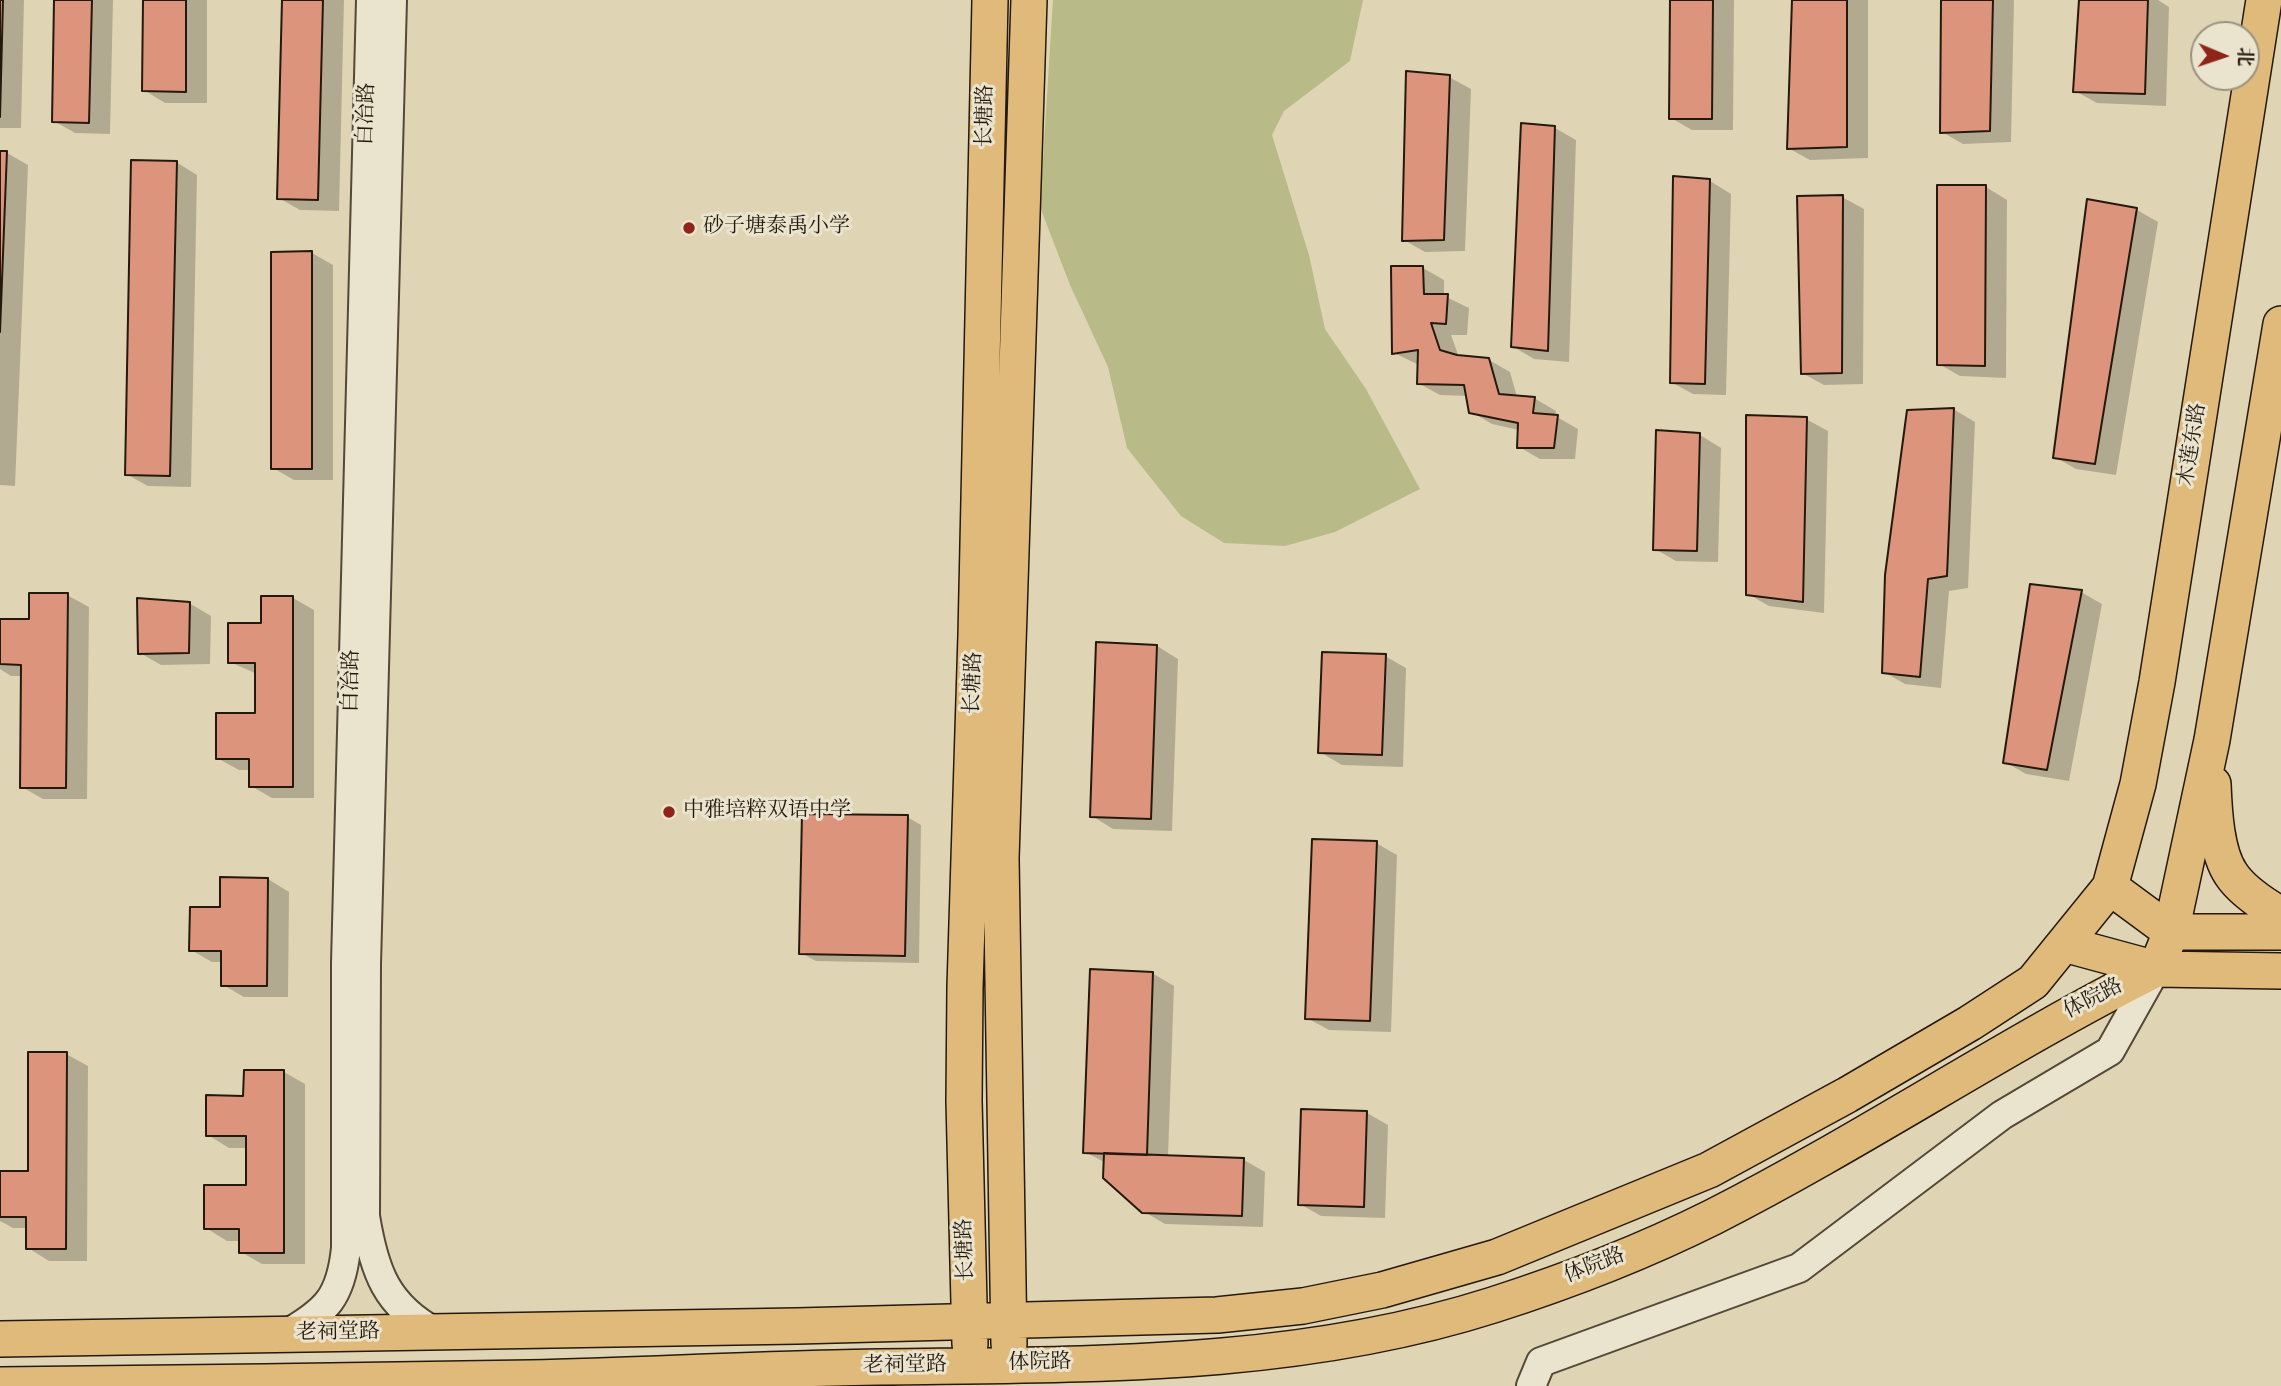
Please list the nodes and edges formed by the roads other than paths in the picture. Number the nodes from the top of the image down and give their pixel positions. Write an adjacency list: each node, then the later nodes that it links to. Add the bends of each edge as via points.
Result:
1 (371, 0): 18 (street, 白冶路, via 346,963 346,1248 337,1293 323,1311)
2 (392, 0): 17 (street, 白冶路, via 366,964 365,1216 371,1251 385,1286 413,1320)
3 (990, 0): 15 (main road, 长塘路, via 965,987)
4 (1029, 0): 16 (main road, 长塘路, via 1001,858)
5 (2264, 0): 8 (main road, 木莲东路, via 2157,682 2138,784)
6 (2281, 324): 7 (main road)
7 (2212, 740): 9 (main road, via 2214,820 2231,873); 10 (main road)
8 (2110, 887): 10 (main road); 12 (main road, 体院路)
9 (2281, 915)
10 (2171, 932): 11 (main road); 13 (main road)
11 (2281, 932)
12 (2064, 944): 13 (main road, 体院路); 16 (main road, 体院路, via 2033,982 1847,1095 1709,1170 1497,1257 1382,1290 1303,1306 1217,1315)
13 (2156, 969): 14 (main road, 体院路); 20 (main road, 体院路, via 2059,1018 1926,1100 1708,1220 1600,1267 1496,1304 1413,1329 1281,1352); 24 (street, via 2110,1051 2002,1115 1799,1268 1541,1362)
14 (2281, 971)
15 (970, 1321): 16 (main road, 体院路); 17 (main road, 老祠堂路); 21 (main road, 长塘路)
16 (1008, 1321): 20 (main road, 长塘路)
17 (437, 1333): 18 (main road, 老祠堂路)
18 (285, 1335): 19 (main road, 老祠堂路)
19 (0, 1339)
20 (1009, 1365): 21 (main road, 体院路)
21 (971, 1366): 22 (main road, 老祠堂路)
22 (315, 1384): 23 (main road, 老祠堂路)
23 (0, 1385)
24 (1531, 1386)

